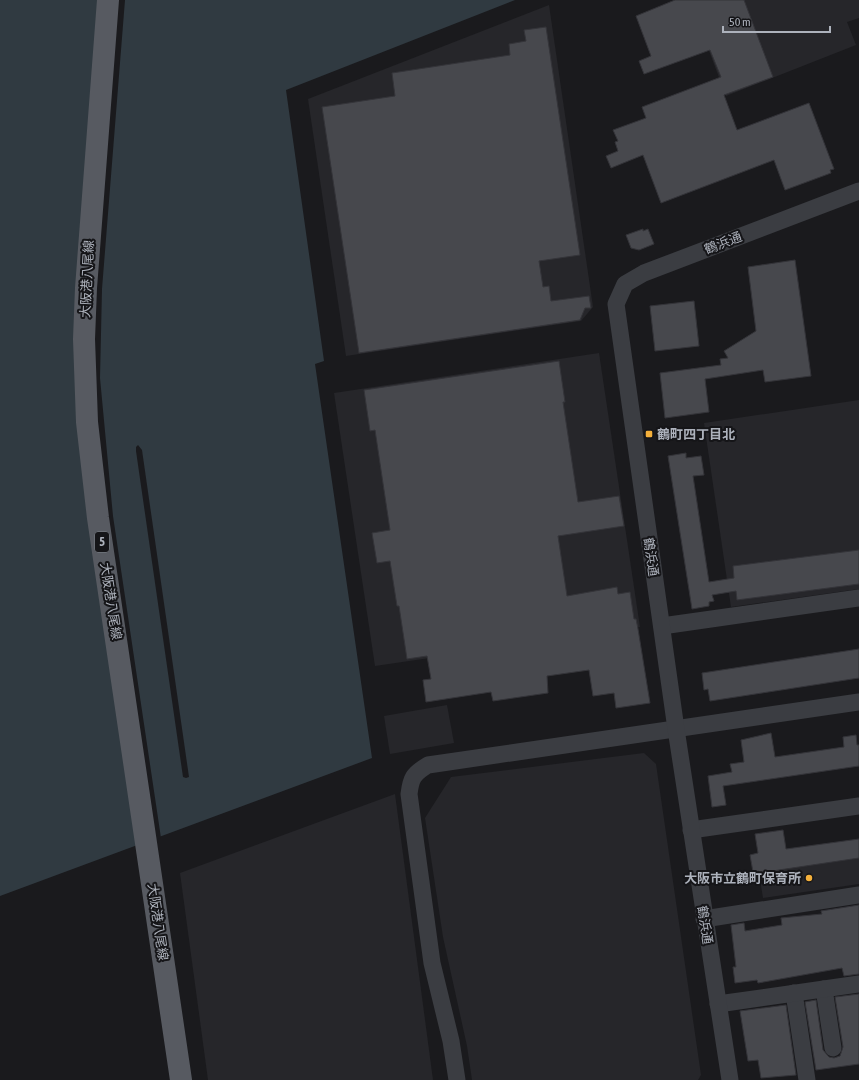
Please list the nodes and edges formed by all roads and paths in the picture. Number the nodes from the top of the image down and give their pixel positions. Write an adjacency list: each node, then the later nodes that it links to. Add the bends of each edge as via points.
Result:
1 (108, 0): 16 (main road, 大阪港八尾線 / 5, via 86,288 84,339 87,422 98,518)
2 (859, 191): 4 (street, 鶴浜通, via 644,273 624,284 616,304)
3 (859, 598): 4 (street)
4 (662, 626): 6 (street, 鶴浜通)
5 (859, 702): 6 (street)
6 (676, 729): 8 (street, 鶴浜通); 17 (street, via 428,765 416,772 410,782 409,794 432,963 451,1042)
7 (859, 806): 8 (street)
8 (691, 830): 10 (street, 鶴浜通)
9 (859, 895): 10 (street)
10 (704, 919): 14 (street, 鶴浜通)
11 (859, 984): 12 (street)
12 (824, 989): 13 (street); 15 (street)
13 (794, 993): 14 (street); 19 (street)
14 (718, 1004): 18 (street, 鶴浜通)
15 (833, 1048)
16 (181, 1080)
17 (457, 1080)
18 (730, 1080)
19 (807, 1080)

